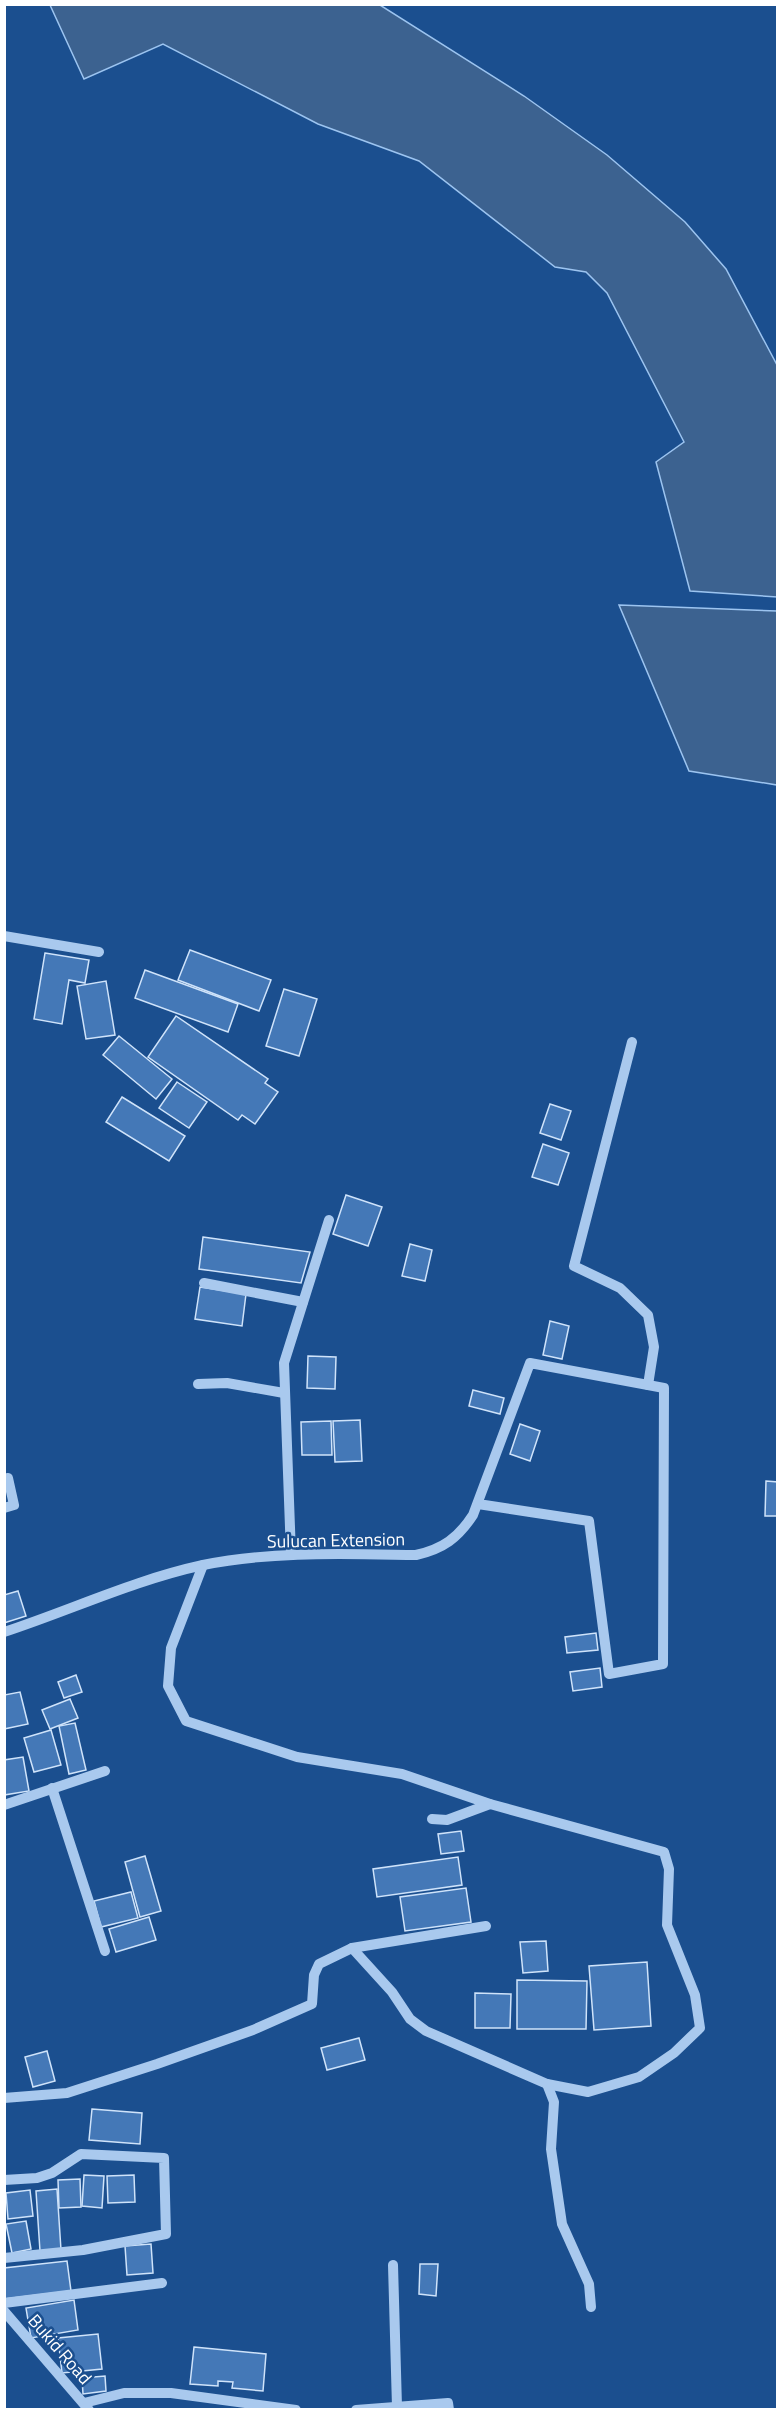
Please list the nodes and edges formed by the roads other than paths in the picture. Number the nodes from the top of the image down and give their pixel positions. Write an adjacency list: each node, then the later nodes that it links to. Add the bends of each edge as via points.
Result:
1 (4, 936): 2 (street)
2 (99, 952)
3 (632, 1042): 8 (street, via 574,1266 620,1288 648,1315 654,1347)
4 (329, 1220): 6 (street)
5 (204, 1283): 6 (street)
6 (303, 1302): 9 (street, via 284,1363)
7 (198, 1384): 9 (street, via 227,1383)
8 (648, 1385): 11 (street, Sulucan Extension, via 530,1363); 11 (street, via 664,1388 663,1664 609,1674 589,1521)
9 (284, 1393): 13 (street)
10 (8, 1478): 12 (street, via 14,1505)
11 (478, 1504): 13 (street, Sulucan Extension, via 461,1533 436,1550 416,1555)
12 (4, 1508)
13 (291, 1555): 14 (street, Sulucan Extension)
14 (203, 1565): 15 (street, Sulucan Extension, via 129,1586); 18 (street, via 171,1648 168,1686 186,1721 297,1757 402,1774)
15 (4, 1632)
16 (105, 1771): 17 (street)
17 (52, 1788): 19 (street); 23 (street)
18 (490, 1804): 20 (street, via 447,1820); 24 (street, via 664,1852 669,1869 667,1925 694,1995 700,2028 674,2053 639,2077 588,2092)
19 (4, 1805)
20 (432, 1818)
21 (486, 1926): 22 (street)
22 (352, 1948): 24 (street, via 393,1992 410,2019 426,2031); 25 (street, via 319,1965 314,1975 312,2004 253,2030 67,2093)
23 (105, 1951)
24 (547, 2084): 31 (street, via 554,2102 551,2150 562,2224 589,2284)
25 (4, 2098)
26 (4, 2180): 27 (street, via 52,2173 81,2154 164,2158 166,2234 83,2250)
27 (4, 2258)
28 (393, 2265): 34 (street)
29 (162, 2283): 30 (street)
30 (4, 2303)
31 (591, 2307)
32 (4, 2311): 33 (street, Bukid Road)
33 (86, 2406): 35 (street, via 124,2393 171,2392)
34 (398, 2407): 36 (street); 37 (street, via 448,2403)
35 (296, 2409)
36 (356, 2409)
37 (449, 2409)

